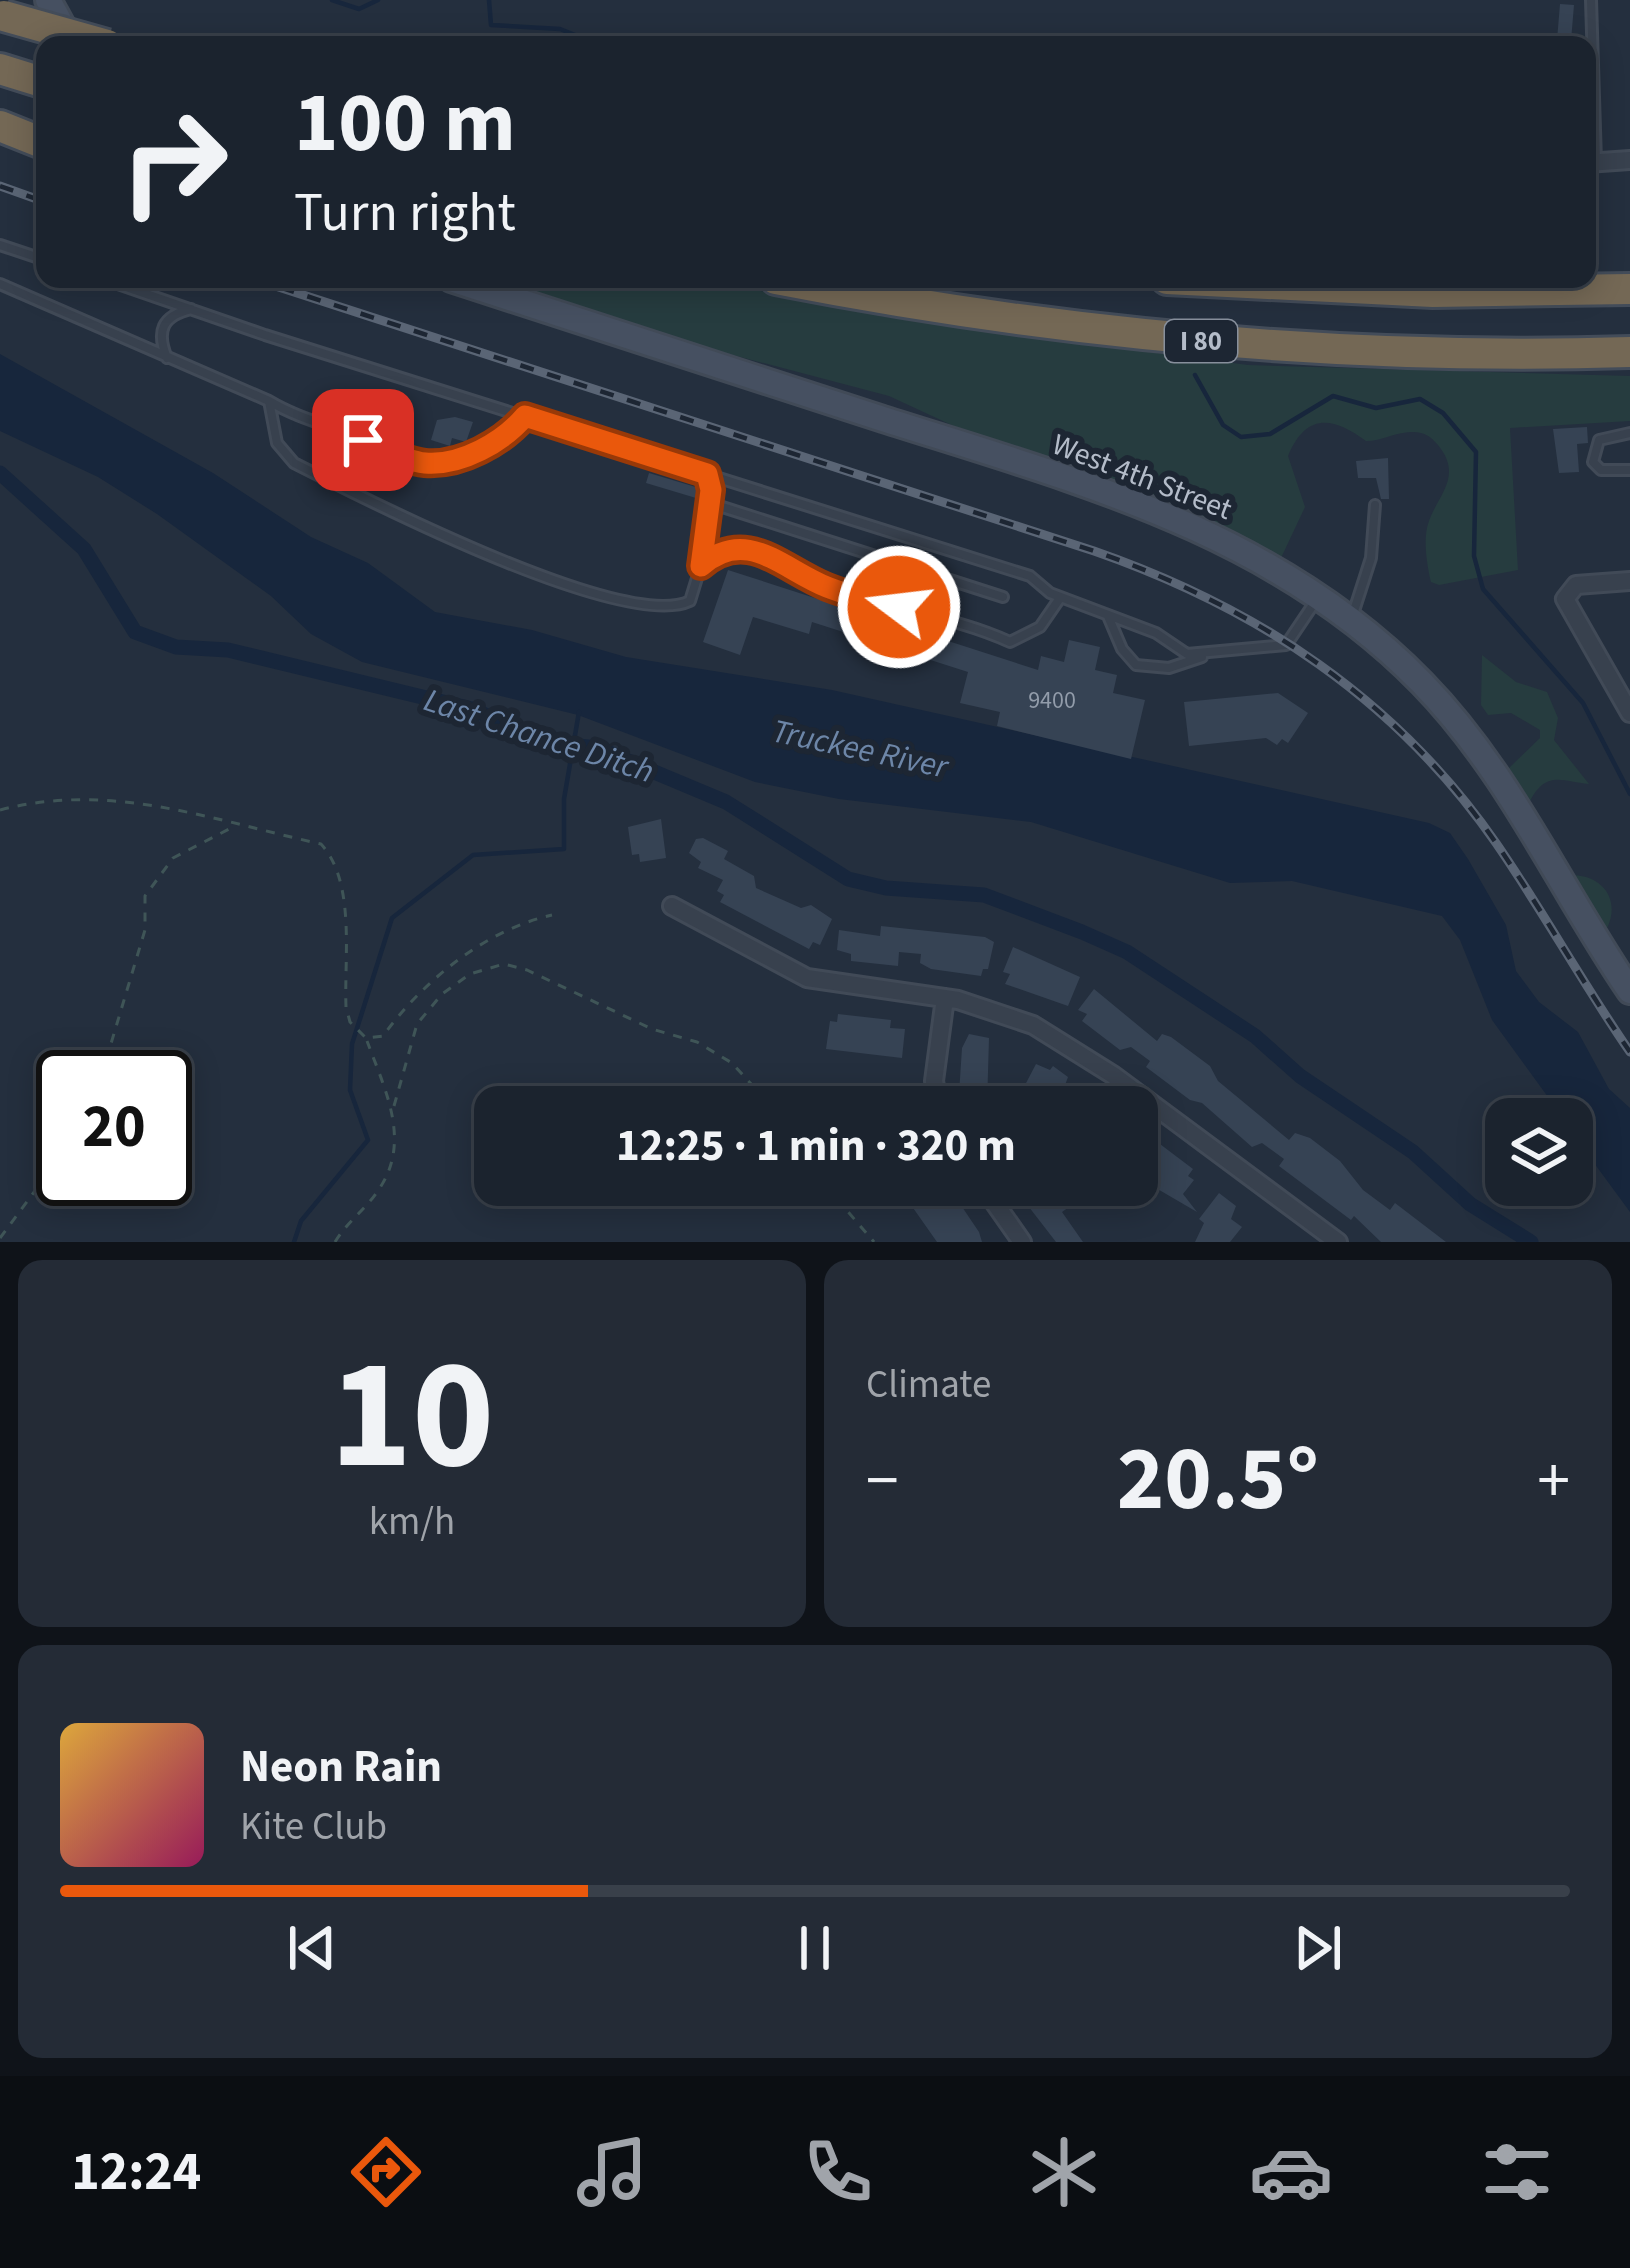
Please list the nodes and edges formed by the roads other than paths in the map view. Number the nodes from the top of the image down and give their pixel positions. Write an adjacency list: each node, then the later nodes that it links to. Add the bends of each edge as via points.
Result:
1 (48, 0): 4 (main road)
2 (1592, 0): 6 (lane)
3 (2, 15): 5 (highway, bridge)
4 (68, 36)
5 (75, 36)
6 (1592, 36)
7 (0, 69): 8 (highway)
8 (36, 80)
9 (0, 126): 10 (highway)
10 (36, 140)
11 (1630, 160): 12 (street)
12 (1596, 162)
13 (0, 244): 14 (lane)
14 (36, 257)
15 (0, 284): 23 (lane)
16 (130, 288): 21 (lane)
17 (479, 288): 33 (main road, West 4th Street, via 1122,495 1226,539)
18 (825, 288): 22 (highway, I 80, via 1170,338 1442,353)
19 (1339, 288): 20 (highway, I 80)
20 (1630, 289)
21 (193, 309): 23 (lane, via 164,322); 25 (lane)
22 (1630, 352)
23 (168, 359): 24 (lane)
24 (269, 400): 25 (lane, via 422,463 507,437); 31 (lane, via 277,443 294,463 519,569 678,607 690,601)
25 (525, 416): 28 (lane)
26 (1630, 433): 27 (lane, via 1599,440 1593,462 1601,470)
27 (1630, 470)
28 (707, 474): 29 (lane); 35 (lane, via 1030,576)
29 (710, 503): 31 (lane); 34 (lane)
30 (1375, 505): 37 (lane, via 1371,558)
31 (701, 566): 35 (lane, via 717,552 744,547 824,586 965,621 1010,642 1040,627)
32 (1630, 581): 39 (street, via 1565,593)
33 (1319, 596): 37 (main road, West 4th Street); 38 (lane, via 1286,645)
34 (1004, 597)
35 (1060, 598): 36 (lane)
36 (1108, 616): 38 (lane); 38 (lane, via 1136,665 1169,668)
37 (1351, 619): 41 (main road, West 4th Street, via 1425,685 1482,753)
38 (1203, 656)
39 (1630, 713)
40 (672, 906): 42 (street, via 807,978)
41 (1630, 991)
42 (945, 998): 43 (street); 45 (street, via 1004,1011 1076,1051)
43 (935, 1086)
44 (997, 1206): 46 (street)
45 (1325, 1239)
46 (1022, 1242)

